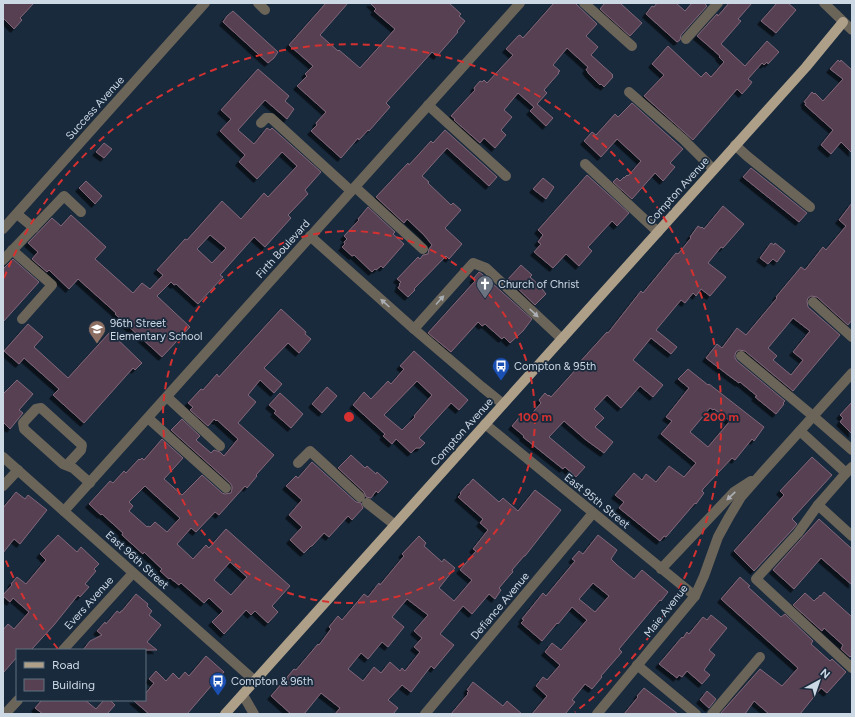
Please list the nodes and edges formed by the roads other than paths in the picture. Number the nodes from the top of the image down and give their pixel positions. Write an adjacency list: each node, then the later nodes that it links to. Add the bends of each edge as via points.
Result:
1 (205, 3): 20 (street, Success Avenue)
2 (520, 3): 11 (street, Firth Boulevard)
3 (584, 3): 9 (street)
4 (718, 3): 8 (street)
5 (824, 3): 6 (street)
6 (843, 22): 7 (street); 13 (main road, Compton Avenue)
7 (852, 30)
8 (686, 40)
9 (632, 46)
10 (629, 92): 15 (street, via 683,139)
11 (428, 105): 16 (street); 17 (street, Firth Boulevard)
12 (261, 123): 17 (street, via 266,118 271,118)
13 (735, 145): 15 (main road, Compton Avenue); 18 (street)
14 (585, 164): 23 (street)
15 (713, 170): 23 (main road, Compton Avenue)
16 (506, 176)
17 (353, 189): 24 (street, Firth Boulevard); 25 (street, via 365,196)
18 (810, 207)
19 (81, 212): 21 (street, via 64,196)
20 (17, 214): 21 (street); 22 (street, Success Avenue)
21 (34, 228): 26 (street)
22 (3, 229)
23 (658, 232): 32 (main road, Compton Avenue)
24 (310, 236): 30 (street, one-way to 24); 35 (street, Firth Boulevard)
25 (423, 249)
26 (12, 250): 27 (street); 29 (street, via 52,285)
27 (3, 260)
28 (813, 302): 31 (street)
29 (22, 319)
30 (414, 329): 32 (street, one-way to 32, via 473,263 486,268); 36 (street)
31 (852, 337)
32 (562, 338): 36 (main road, Compton Avenue)
33 (740, 356): 37 (street)
34 (852, 374): 37 (street, Maie Avenue)
35 (167, 397): 38 (street, Firth Boulevard); 41 (street)
36 (503, 404): 39 (main road, Compton Avenue)
37 (813, 416): 40 (street, Maie Avenue); 42 (street)
38 (148, 418): 49 (street, Firth Boulevard); 51 (street)
39 (485, 424): 54 (street, East 95th Street); 55 (main road, Compton Avenue)
40 (800, 431): 47 (street); 48 (street, Maie Avenue)
41 (220, 446)
42 (852, 450)
43 (3, 457): 46 (street, East 96th Street)
44 (298, 463): 55 (street, via 310,451 363,500)
45 (67, 466): 45 (street, via 24,429 22,423 36,409 41,408 82,445 81,450); 49 (street)
46 (18, 470): 50 (street); 53 (street, East 96th Street)
47 (849, 470): 52 (street)
48 (762, 473): 57 (street, Maie Avenue, one-way to 57, via 734,492); 59 (street, Maie Avenue, via 728,517)
49 (90, 483): 53 (street, Firth Boulevard)
50 (3, 486)
51 (226, 488)
52 (818, 505): 56 (street); 63 (street, via 798,533 756,579)
53 (64, 511): 58 (street, East 96th Street)
54 (593, 513): 57 (street, East 95th Street); 70 (street, Defiance Avenue)
55 (395, 525): 64 (main road, Compton Avenue)
56 (852, 536)
57 (661, 568): 59 (street, East 95th Street)
58 (133, 573): 60 (street, Evers Avenue); 64 (street, East 96th Street)
59 (695, 596): 62 (street, Maie Avenue)
60 (64, 649)
61 (760, 657): 73 (street)
62 (637, 665): 71 (street, Maie Avenue); 72 (street)
63 (852, 668)
64 (255, 681): 65 (main road, Compton Avenue)
65 (243, 695): 68 (main road, Compton Avenue); 69 (street)
66 (17, 701): 67 (street)
67 (5, 714)
68 (226, 714)
69 (254, 714)
70 (425, 714)
71 (597, 714)
72 (696, 714)
73 (712, 714)

